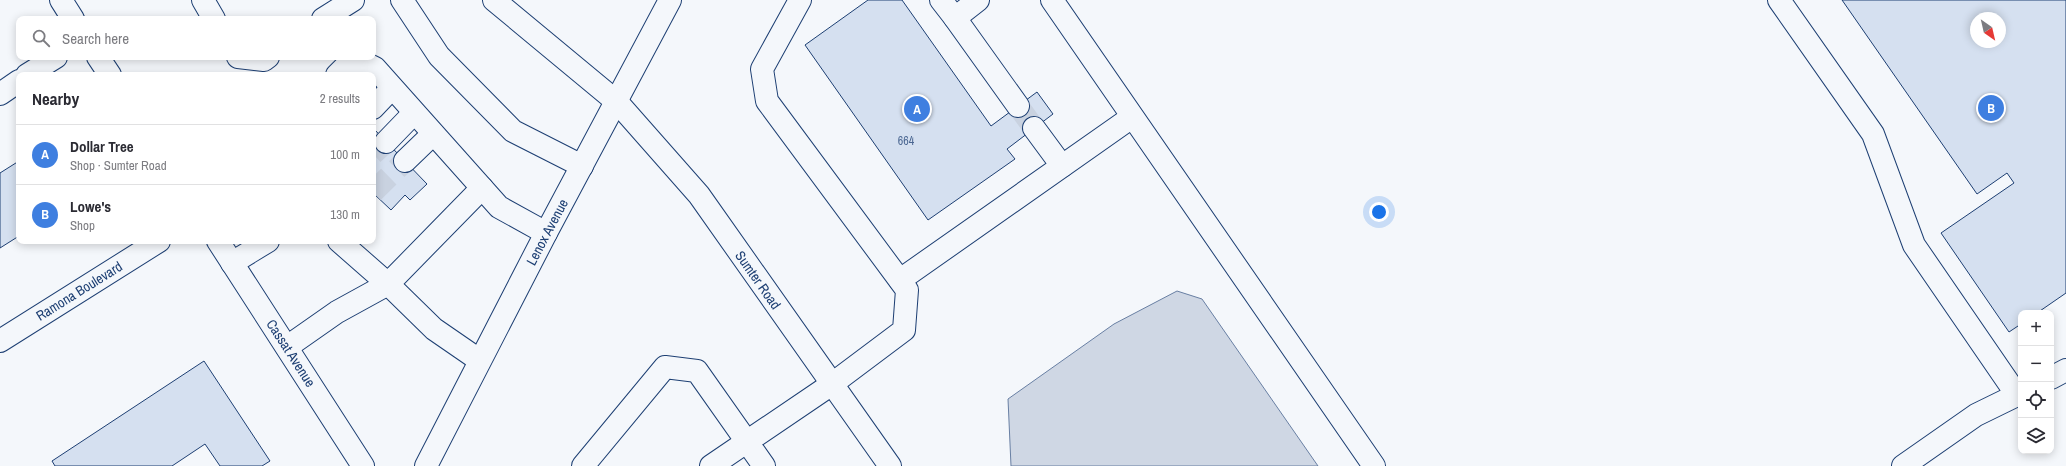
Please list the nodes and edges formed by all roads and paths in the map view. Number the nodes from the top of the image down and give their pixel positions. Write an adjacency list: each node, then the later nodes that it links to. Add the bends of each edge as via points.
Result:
1 (61, 0): 12 (main road)
2 (203, 0): 13 (main road)
3 (353, 0): 14 (main road)
4 (402, 0): 33 (main road, via 439,56 513,131)
5 (494, 0): 24 (main road, Sumter Road)
6 (670, 0): 24 (main road, Lenox Avenue)
7 (800, 0): 42 (main road, via 762,69 767,101)
8 (941, 0): 15 (main road)
9 (978, 0): 15 (main road)
10 (1052, 0): 28 (main road)
11 (1779, 0): 50 (main road, via 1874,134 1914,245)
12 (72, 16)
13 (212, 16)
14 (328, 16)
15 (955, 18): 26 (main road)
16 (51, 60): 19 (main road)
17 (100, 60): 20 (main road)
18 (341, 66): 22 (main road, via 363,62 374,68)
19 (33, 72)
20 (108, 72)
21 (16, 83): 23 (main road)
22 (392, 88): 25 (main road); 27 (main road)
23 (0, 94)
24 (617, 102): 33 (main road, Lenox Avenue); 49 (main road, Sumter Road, via 699,195)
25 (376, 105)
26 (1018, 106)
27 (414, 113): 30 (main road); 31 (main road)
28 (1132, 117): 34 (main road); 59 (main road)
29 (1034, 128): 34 (main road)
30 (433, 134): 32 (main road); 35 (main road)
31 (386, 142)
32 (405, 161)
33 (582, 166): 36 (main road, Lenox Avenue)
34 (1062, 166): 42 (main road)
35 (482, 188): 36 (main road, via 499,207); 43 (main road)
36 (546, 233): 46 (main road, Lenox Avenue)
37 (153, 244): 44 (main road, Ramona Boulevard)
38 (220, 244): 41 (main road, Cassat Avenue)
39 (263, 244): 41 (main road)
40 (342, 244): 43 (main road)
41 (232, 263): 45 (main road, Cassat Avenue)
42 (900, 280): 49 (main road, via 907,290 904,330)
43 (388, 284): 45 (main road, via 337,312); 46 (main road, via 434,329)
44 (0, 341)
45 (287, 347): 53 (main road, Cassat Avenue)
46 (480, 360): 54 (main road, Lenox Avenue)
47 (2066, 370): 48 (main road)
48 (2054, 376)
49 (832, 384): 52 (main road); 58 (main road, Sumter Road)
50 (2018, 393)
51 (2018, 394): 60 (main road, via 1976,415)
52 (748, 441): 55 (main road, via 697,371 666,367); 56 (main road); 57 (main road)
53 (363, 466)
54 (426, 466)
55 (583, 466)
56 (711, 466)
57 (764, 466)
58 (890, 466)
59 (1374, 466)
60 (1903, 466)

